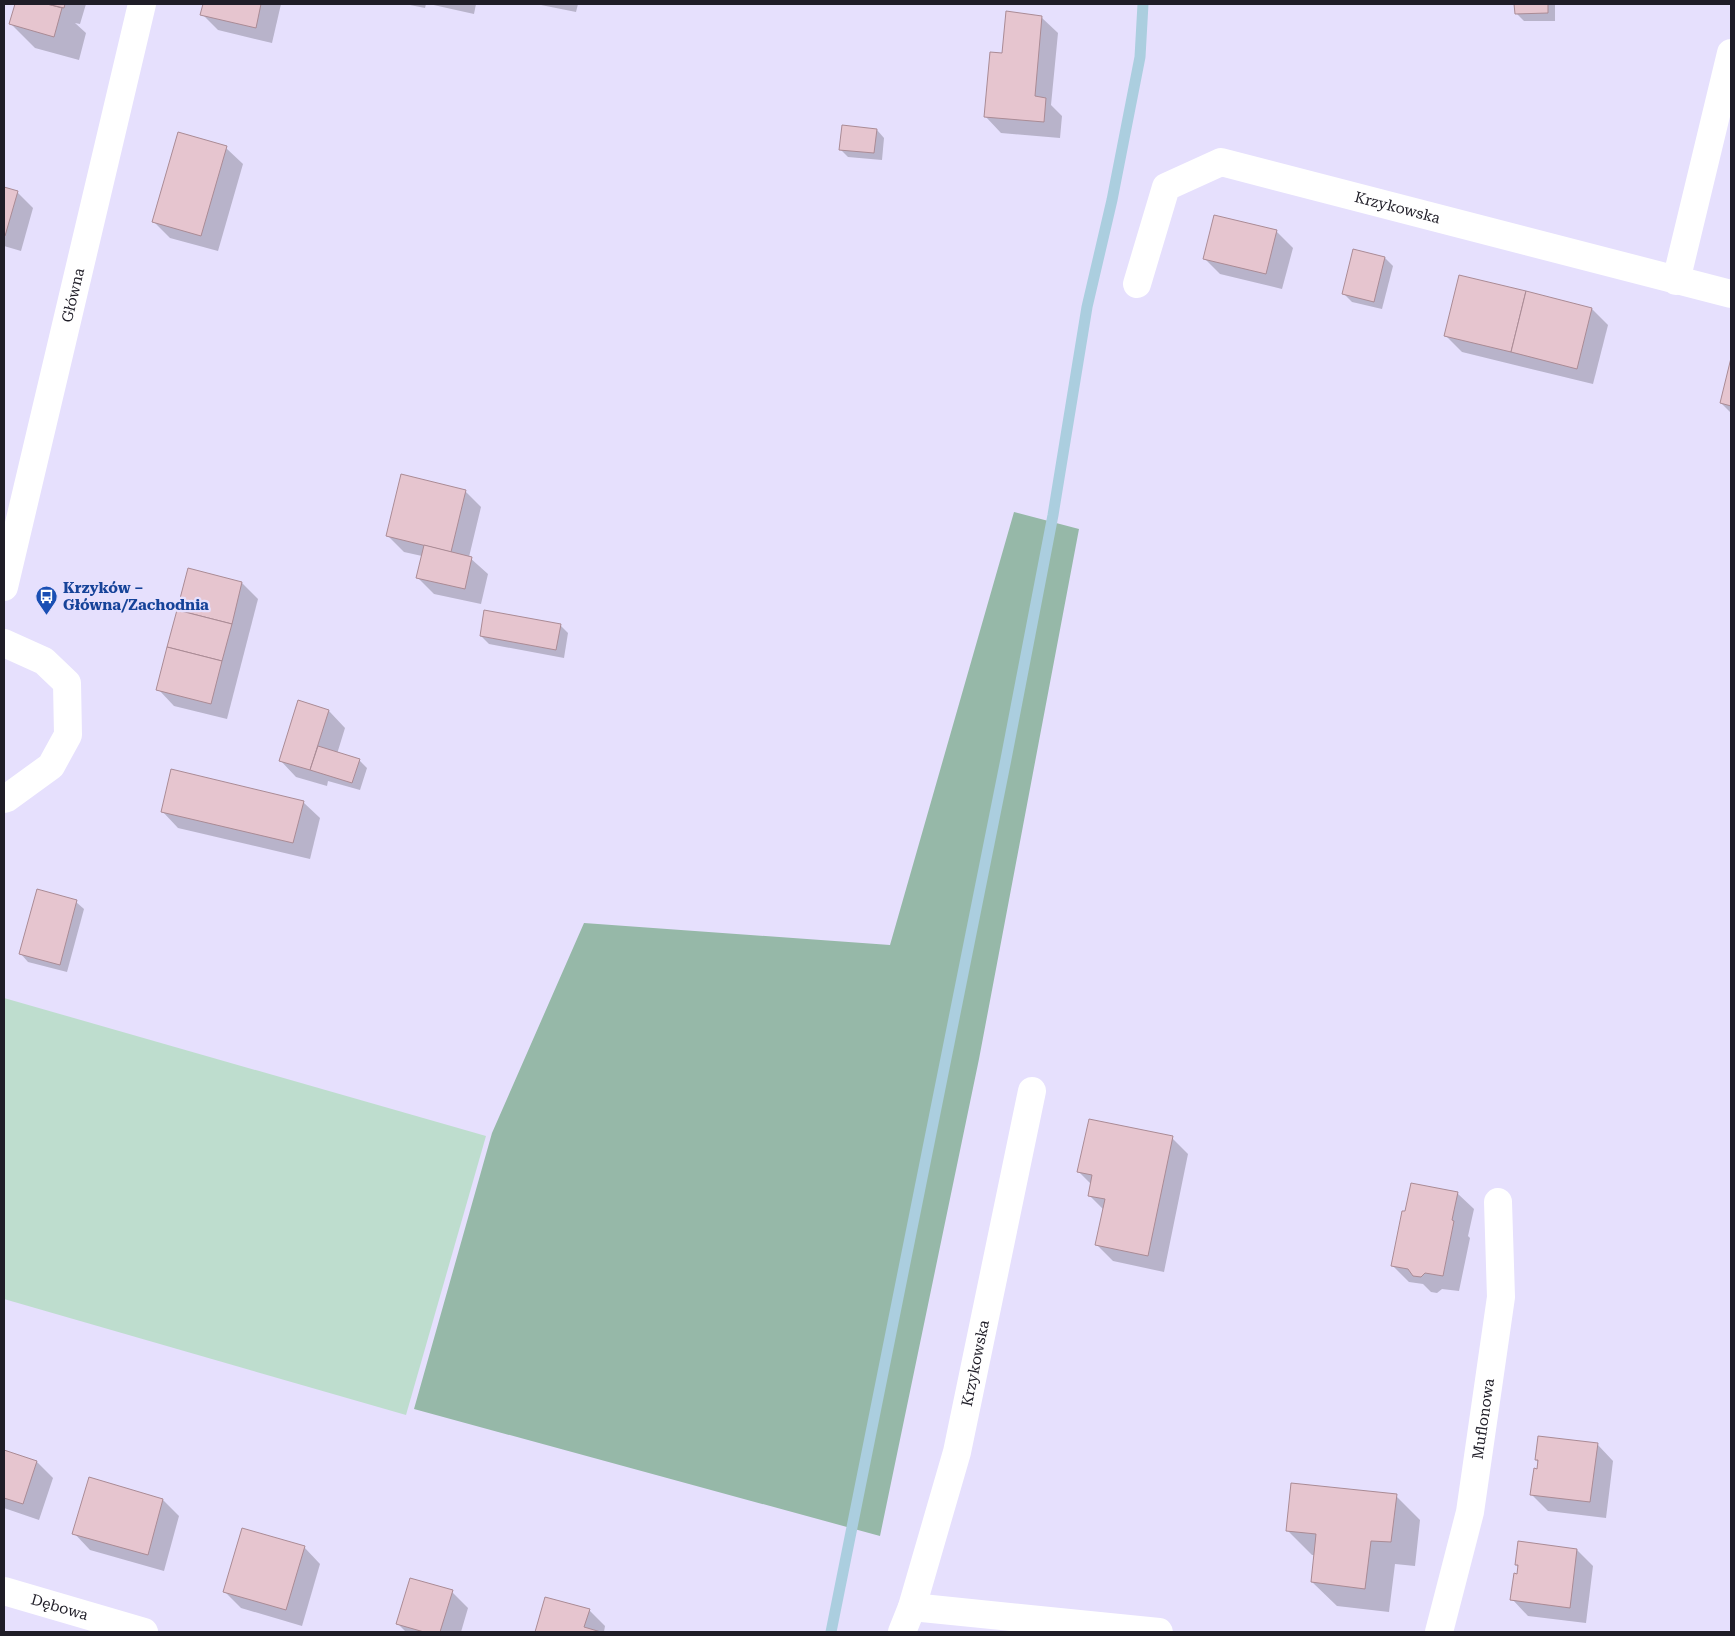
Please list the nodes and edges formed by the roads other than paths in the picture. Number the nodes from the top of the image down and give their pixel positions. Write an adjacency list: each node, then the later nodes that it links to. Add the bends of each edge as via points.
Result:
1 (142, 4): 6 (street, Główna)
2 (1731, 52): 3 (street)
3 (1676, 281): 4 (street, Krzykowska, via 1221,162 1166,187); 5 (street, Krzykowska)
4 (1137, 284)
5 (1731, 294)
6 (4, 587)
7 (4, 643): 8 (street, via 44,662 67,683 68,735 51,766)
8 (4, 799)
9 (1032, 1091): 12 (street, Krzykowska, via 957,1452)
10 (1498, 1202): 16 (street, Muflonowa, via 1501,1297 1470,1512)
11 (4, 1591): 13 (street, Dębowa)
12 (912, 1607): 14 (street, Krzykowska); 15 (street)
13 (144, 1632)
14 (902, 1632)
15 (1159, 1632)
16 (1439, 1632)

